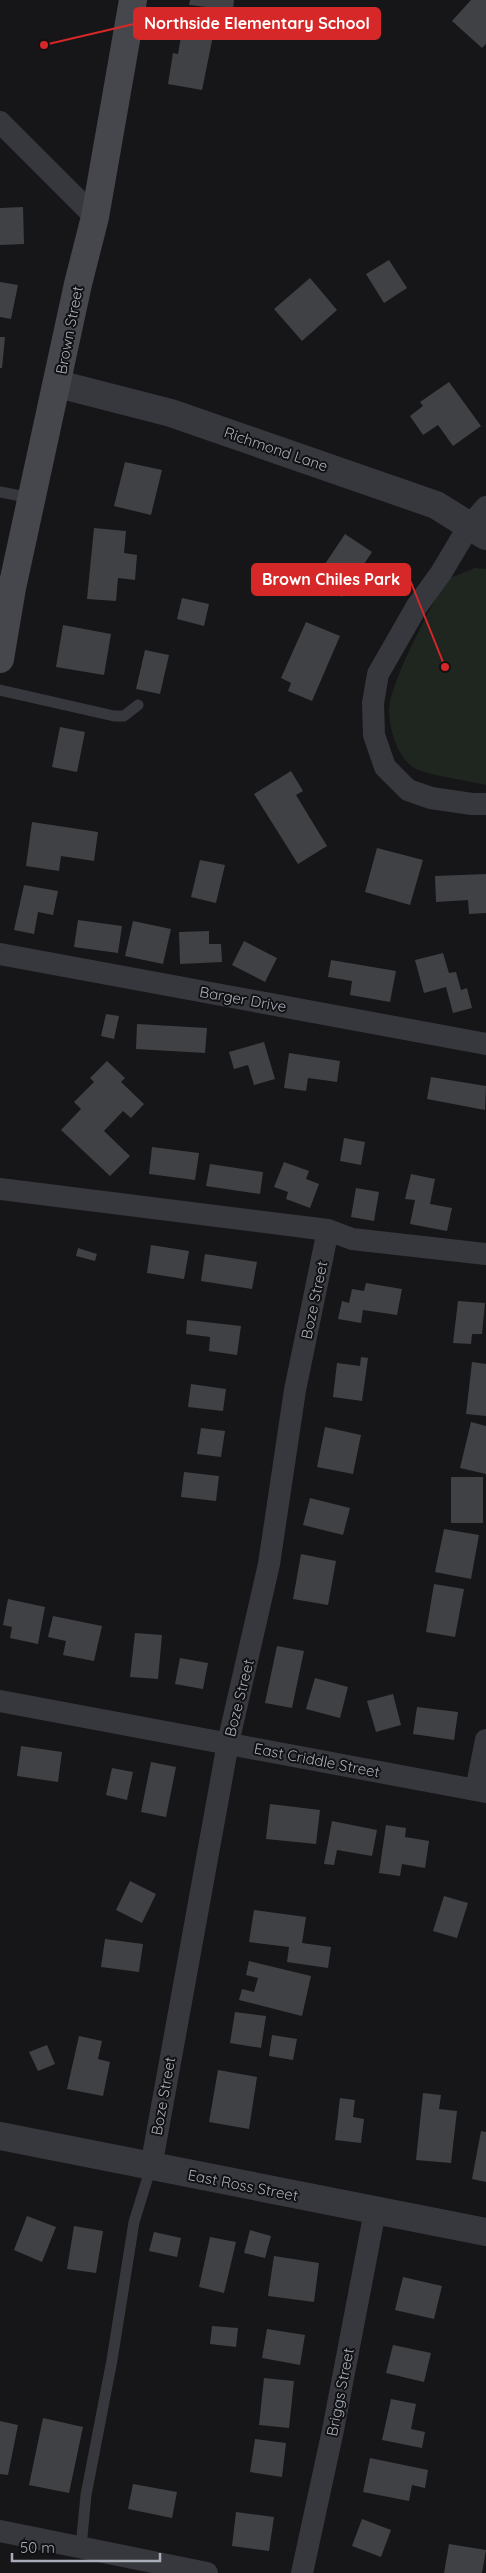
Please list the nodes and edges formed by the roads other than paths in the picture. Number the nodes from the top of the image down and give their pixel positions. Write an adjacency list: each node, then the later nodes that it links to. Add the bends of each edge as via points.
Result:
1 (133, 0): 3 (main road, Brown Street)
2 (0, 122): 3 (street)
3 (95, 216): 4 (main road, Brown Street)
4 (58, 384): 6 (main road, Brown Street); 7 (street, Richmond Lane, via 180,416)
5 (0, 492): 6 (lane)
6 (33, 498): 8 (main road, Brown Street)
7 (480, 523): 11 (street, via 417,606 378,674 373,703 374,735 385,767 408,790 431,798)
8 (1, 647)
9 (0, 690): 10 (lane, via 114,716 124,716)
10 (138, 705)
11 (486, 804)
12 (0, 954): 13 (street, Barger Drive)
13 (486, 1044)
14 (0, 1190): 15 (street)
15 (328, 1230): 16 (street, via 352,1238); 19 (street, Boze Street, via 296,1390 269,1564)
16 (486, 1254)
17 (0, 1701): 19 (street, East Criddle Street)
18 (486, 1740): 20 (street)
19 (228, 1743): 20 (street, East Criddle Street); 22 (street, Boze Street)
20 (481, 1791)
21 (0, 2136): 22 (street, East Ross Street)
22 (150, 2167): 23 (street, East Ross Street); 26 (lane, via 134,2222 86,2496)
23 (374, 2211): 24 (street, East Ross Street); 28 (street, Briggs Street, via 333,2430)
24 (486, 2232)
25 (0, 2531): 26 (street)
26 (81, 2548): 27 (street)
27 (207, 2573)
28 (302, 2573)

